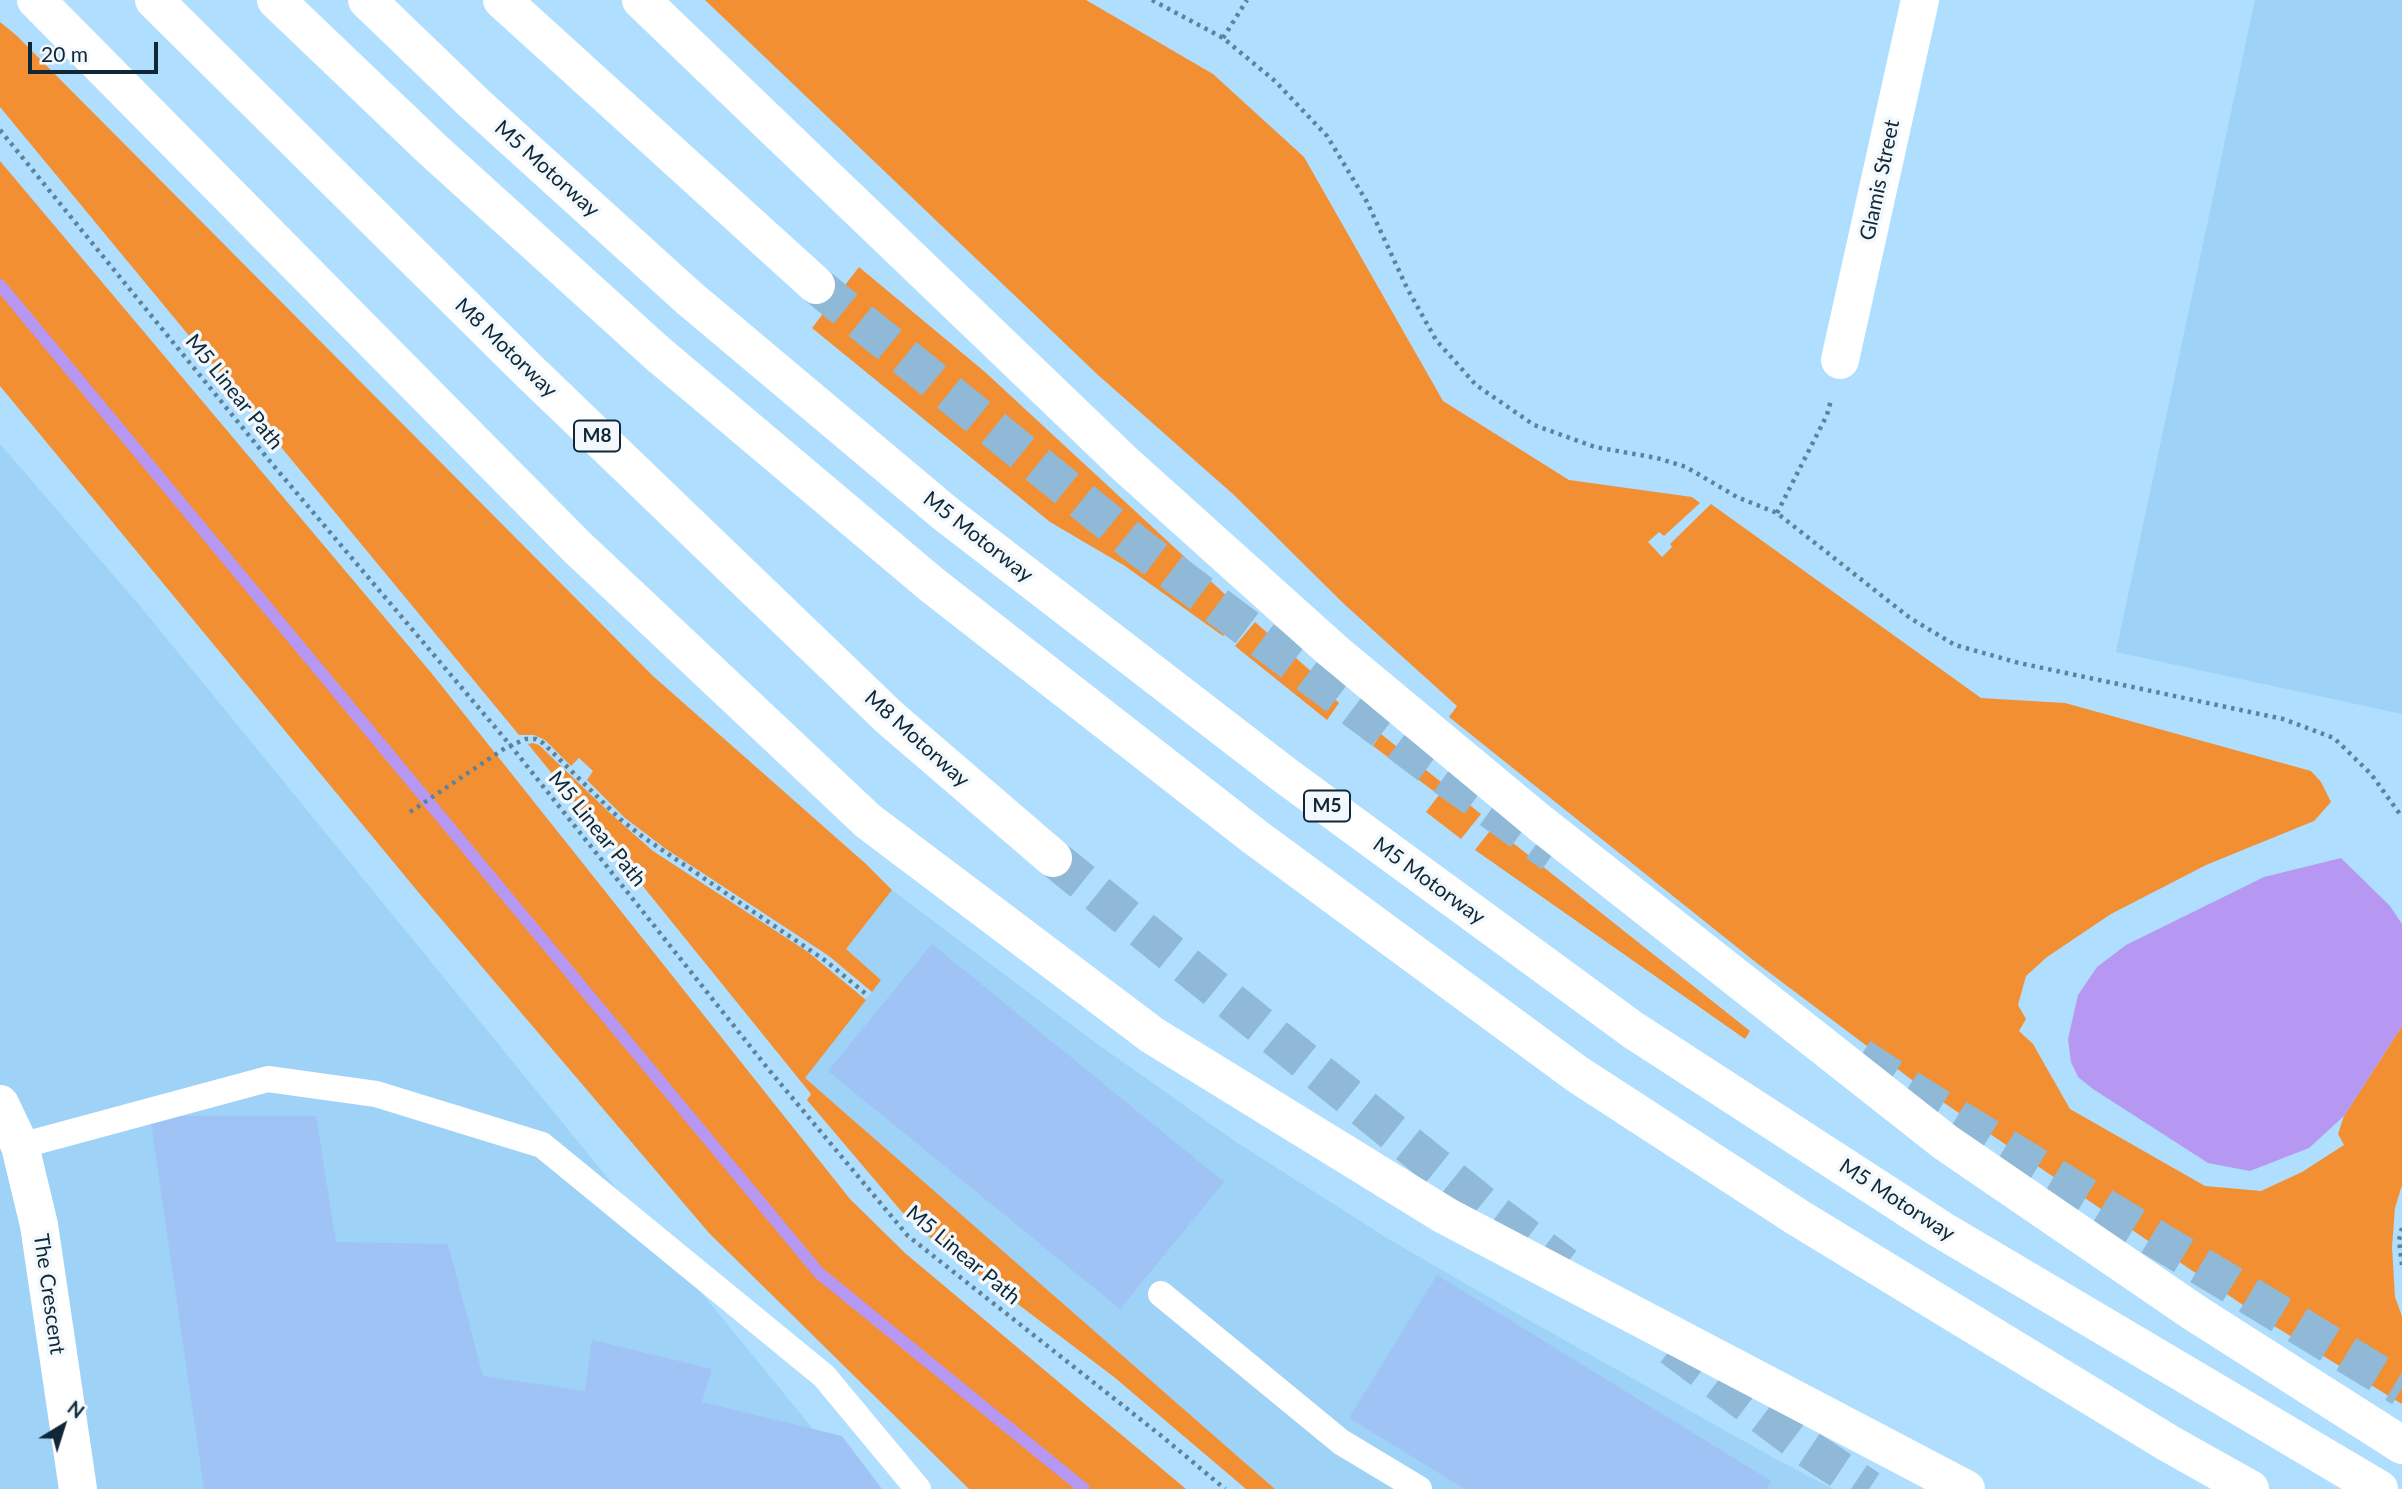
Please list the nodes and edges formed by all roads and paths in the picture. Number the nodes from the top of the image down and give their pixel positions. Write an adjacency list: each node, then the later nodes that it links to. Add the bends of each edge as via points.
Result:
1 (36, 0): 26 (main road, via 578,547 868,821 1152,1035 1447,1216)
2 (153, 0): 18 (main road, M8 Motorway / M8, via 890,718)
3 (276, 0): 32 (main road, via 656,353 931,584 1255,836 1577,1074 1808,1224)
4 (368, 0): 33 (main road, M5 Motorway / M5, via 689,298 946,514 1286,776 1633,1030 1940,1229)
5 (502, 0): 12 (main road)
6 (641, 0): 25 (main road, via 1125,464 1332,650 1530,814 1945,1142 2195,1313)
7 (1152, 0): 10 (path)
8 (1247, 0): 10 (path)
9 (1920, 0): 13 (main road, Glamis Street)
10 (1223, 38): 14 (path, via 1275,81 1327,136 1367,202 1436,340 1476,385 1534,425 1595,447 1686,467 1737,497)
11 (0, 130): 15 (path, M5 Linear Path)
12 (816, 285)
13 (1840, 360): 14 (path, via 1828,415)
14 (1777, 513): 17 (path, via 1910,618 1955,645 2283,719 2334,738 2371,774)
15 (508, 747): 16 (path); 19 (path, via 526,739 543,743 642,837 826,961); 29 (path, M5 Linear Path, via 908,1236)
16 (410, 812)
17 (2402, 817)
18 (1053, 858)
19 (866, 994)
20 (0, 1104): 21 (main road, The Crescent)
21 (20, 1146): 27 (main road, The Crescent, via 39,1225); 28 (lane, via 268,1079 376,1094 542,1145 824,1376)
22 (2402, 1228): 23 (path)
23 (2402, 1265)
24 (1161, 1294): 30 (lane, via 1341,1442)
25 (2402, 1445)
26 (1929, 1480): 31 (main road)
27 (78, 1489)
28 (918, 1489)
29 (1225, 1489)
30 (1419, 1489)
31 (1966, 1489)
32 (2250, 1489)
33 (2379, 1489)

